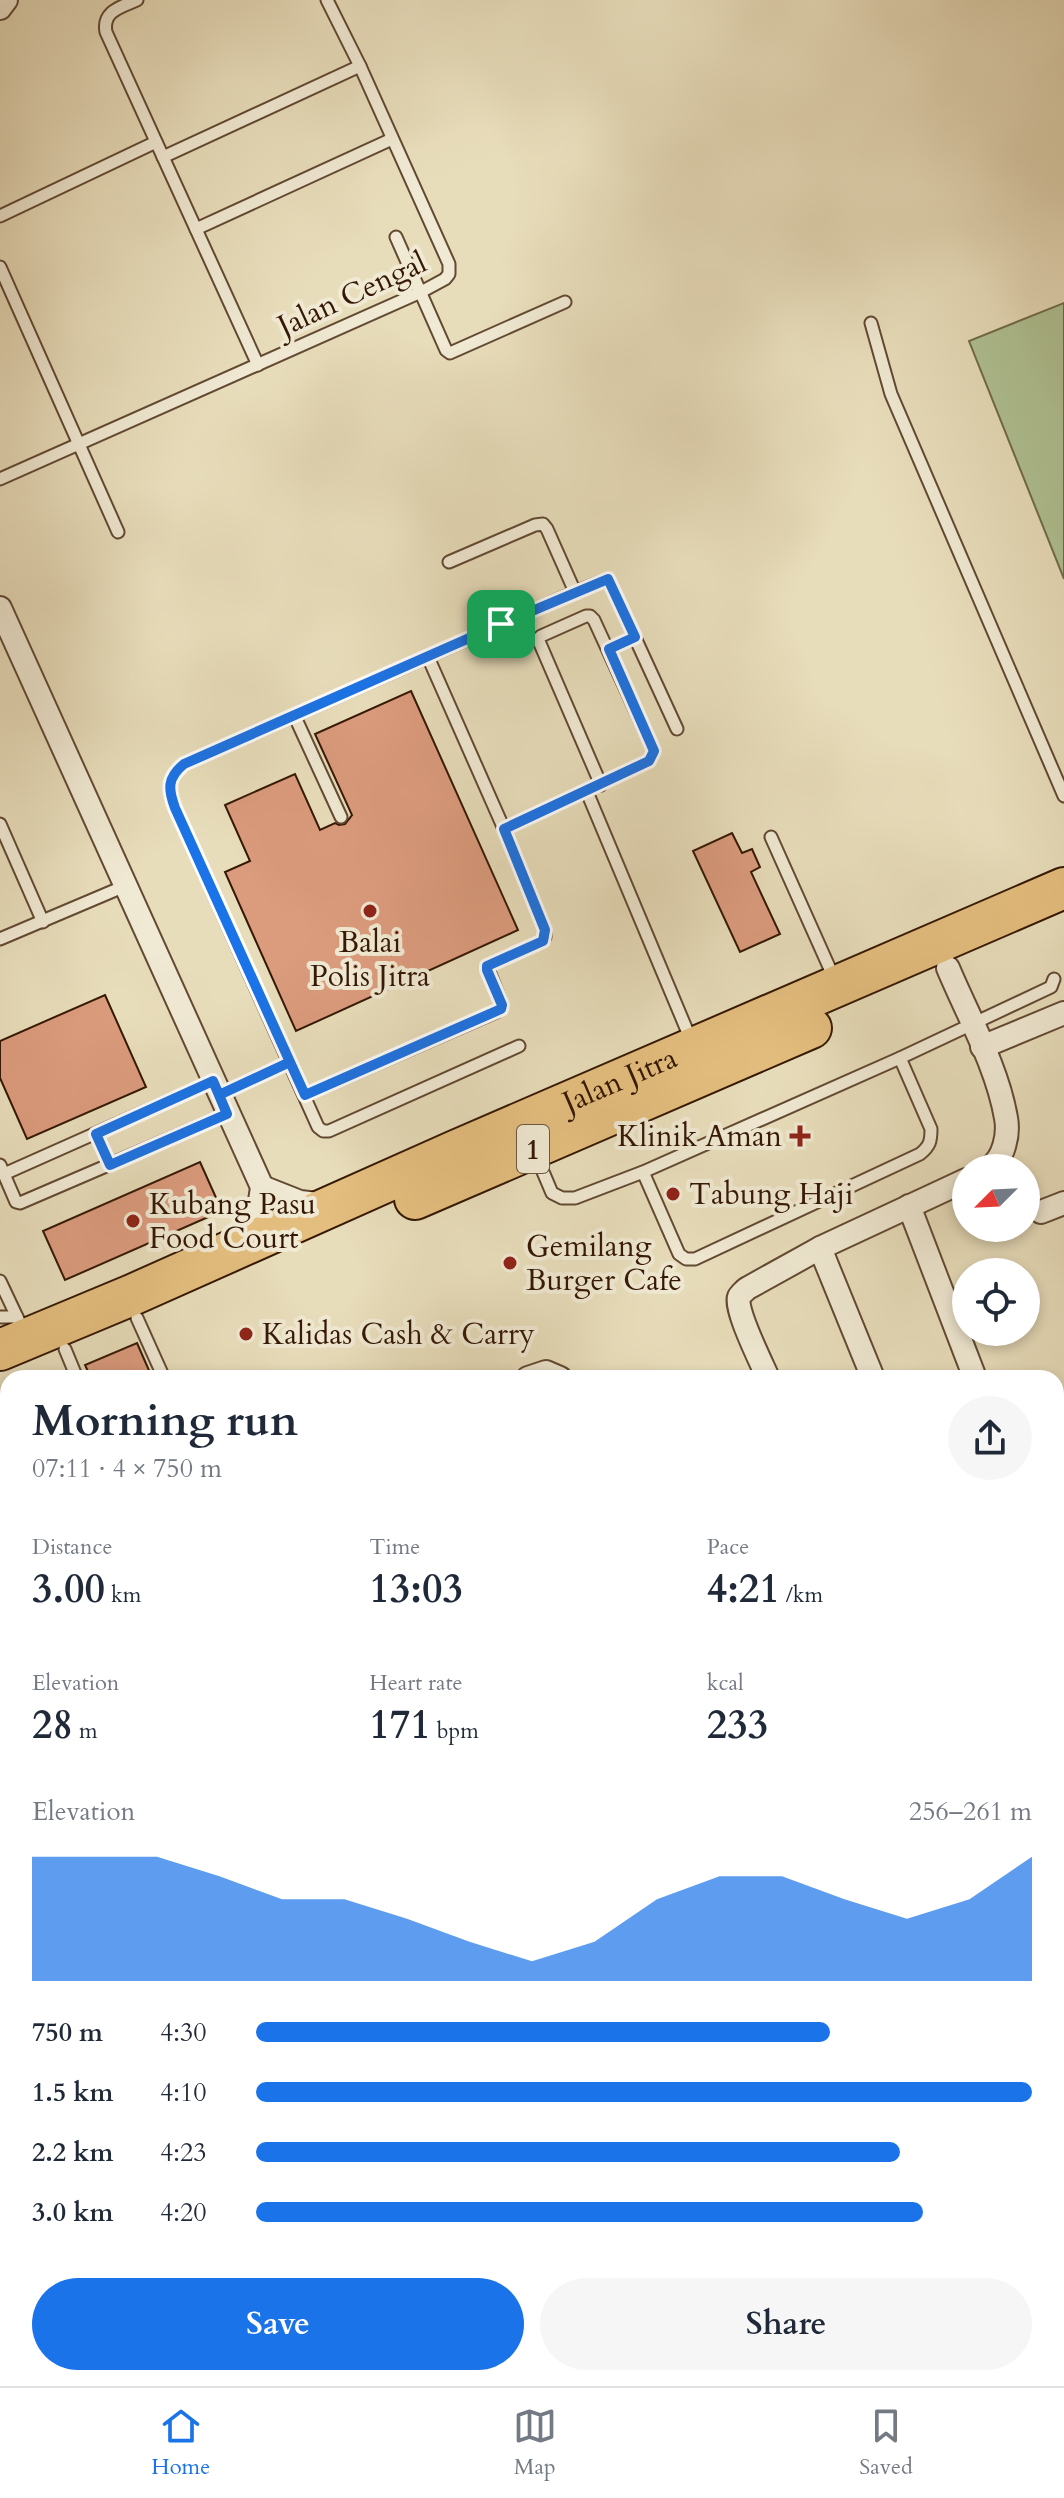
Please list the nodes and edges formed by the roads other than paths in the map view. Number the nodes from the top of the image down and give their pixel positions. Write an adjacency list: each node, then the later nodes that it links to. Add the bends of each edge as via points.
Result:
1 (6, 0): 4 (street)
2 (137, 0): 7 (lane, via 109,14 104,23)
3 (327, 0): 5 (lane, Jalan Cengal)
4 (0, 8)
5 (360, 66): 6 (lane, Jalan Cengal); 8 (lane)
6 (392, 139): 10 (lane); 13 (lane, Jalan Cengal, via 449,264 445,279)
7 (156, 142): 8 (lane); 9 (lane)
8 (163, 157): 10 (lane)
9 (0, 216)
10 (196, 229): 16 (lane)
11 (396, 237): 13 (lane)
12 (0, 267): 17 (lane)
13 (421, 292): 14 (lane, via 450,353); 16 (lane, Jalan Cengal)
14 (565, 302)
15 (871, 323): 30 (lane, via 891,394)
16 (258, 365): 17 (lane, Jalan Cengal)
17 (79, 445): 18 (lane, Jalan Cengal); 19 (lane)
18 (0, 479)
19 (118, 532)
20 (449, 562): 21 (lane, via 543,524)
21 (575, 592): 23 (lane, via 608,579); 25 (lane)
22 (0, 608): 35 (street)
23 (635, 637): 24 (lane); 27 (lane)
24 (609, 649): 28 (lane, via 654,751 649,761); 28 (lane, via 590,616 538,639)
25 (428, 657): 26 (lane); 33 (lane)
26 (295, 717): 31 (lane); 49 (lane, via 184,764 169,781 175,808)
27 (677, 729)
28 (601, 785): 29 (lane)
29 (587, 792): 33 (lane); 47 (lane)
30 (1064, 796)
31 (341, 817)
32 (0, 824): 38 (lane)
33 (504, 829): 50 (lane, via 545,937 487,966 501,1009)
34 (771, 837): 42 (lane)
35 (125, 886): 38 (lane); 51 (street)
36 (1064, 888): 42 (highway, Jalan Jitra / 1)
37 (1064, 917): 40 (highway, Jalan Jitra / 1)
38 (43, 922): 39 (lane)
39 (0, 939)
40 (948, 968): 44 (street); 53 (highway, Jalan Jitra / 1)
41 (1054, 979): 44 (lane, via 1051,987)
42 (837, 986): 47 (highway, Jalan Jitra / 1)
43 (1064, 1013): 46 (street)
44 (972, 1024): 46 (street); 48 (lane)
45 (519, 1046): 50 (lane, via 329,1131 318,1127)
46 (982, 1047): 54 (street, via 1007,1121)
47 (694, 1048): 61 (highway, Jalan Jitra / 1)
48 (900, 1058): 57 (lane); 57 (lane, via 931,1129 928,1148 695,1259 679,1254)
49 (290, 1062): 50 (lane); 51 (lane)
50 (305, 1095)
51 (220, 1097): 52 (lane); 55 (lane); 59 (street)
52 (96, 1134): 55 (lane); 56 (lane)
53 (533, 1149): 57 (lane, via 552,1193 562,1198); 67 (highway, Jalan Jitra / 1)
54 (1001, 1154)
55 (110, 1165): 56 (lane, via 20,1203)
56 (2, 1170)
57 (643, 1172)
58 (952, 1186): 62 (street)
59 (262, 1187): 61 (street, via 300,1202); 64 (street, via 259,1208)
60 (1064, 1203): 63 (street)
61 (335, 1205): 64 (highway, Jalan Jitra / 1)
62 (909, 1206): 65 (street); 74 (street)
63 (1041, 1212)
64 (240, 1247): 68 (highway, Jalan Jitra / 1)
65 (820, 1248): 72 (street, via 748,1288 737,1301); 73 (street)
66 (0, 1281): 68 (lane)
67 (137, 1318): 69 (highway, Jalan Jitra / 1); 71 (lane)
68 (11, 1330)
69 (71, 1363): 70 (highway, Jalan Jitra / 1)
70 (33, 1370)
71 (160, 1370)
72 (765, 1370)
73 (870, 1370)
74 (972, 1370)

